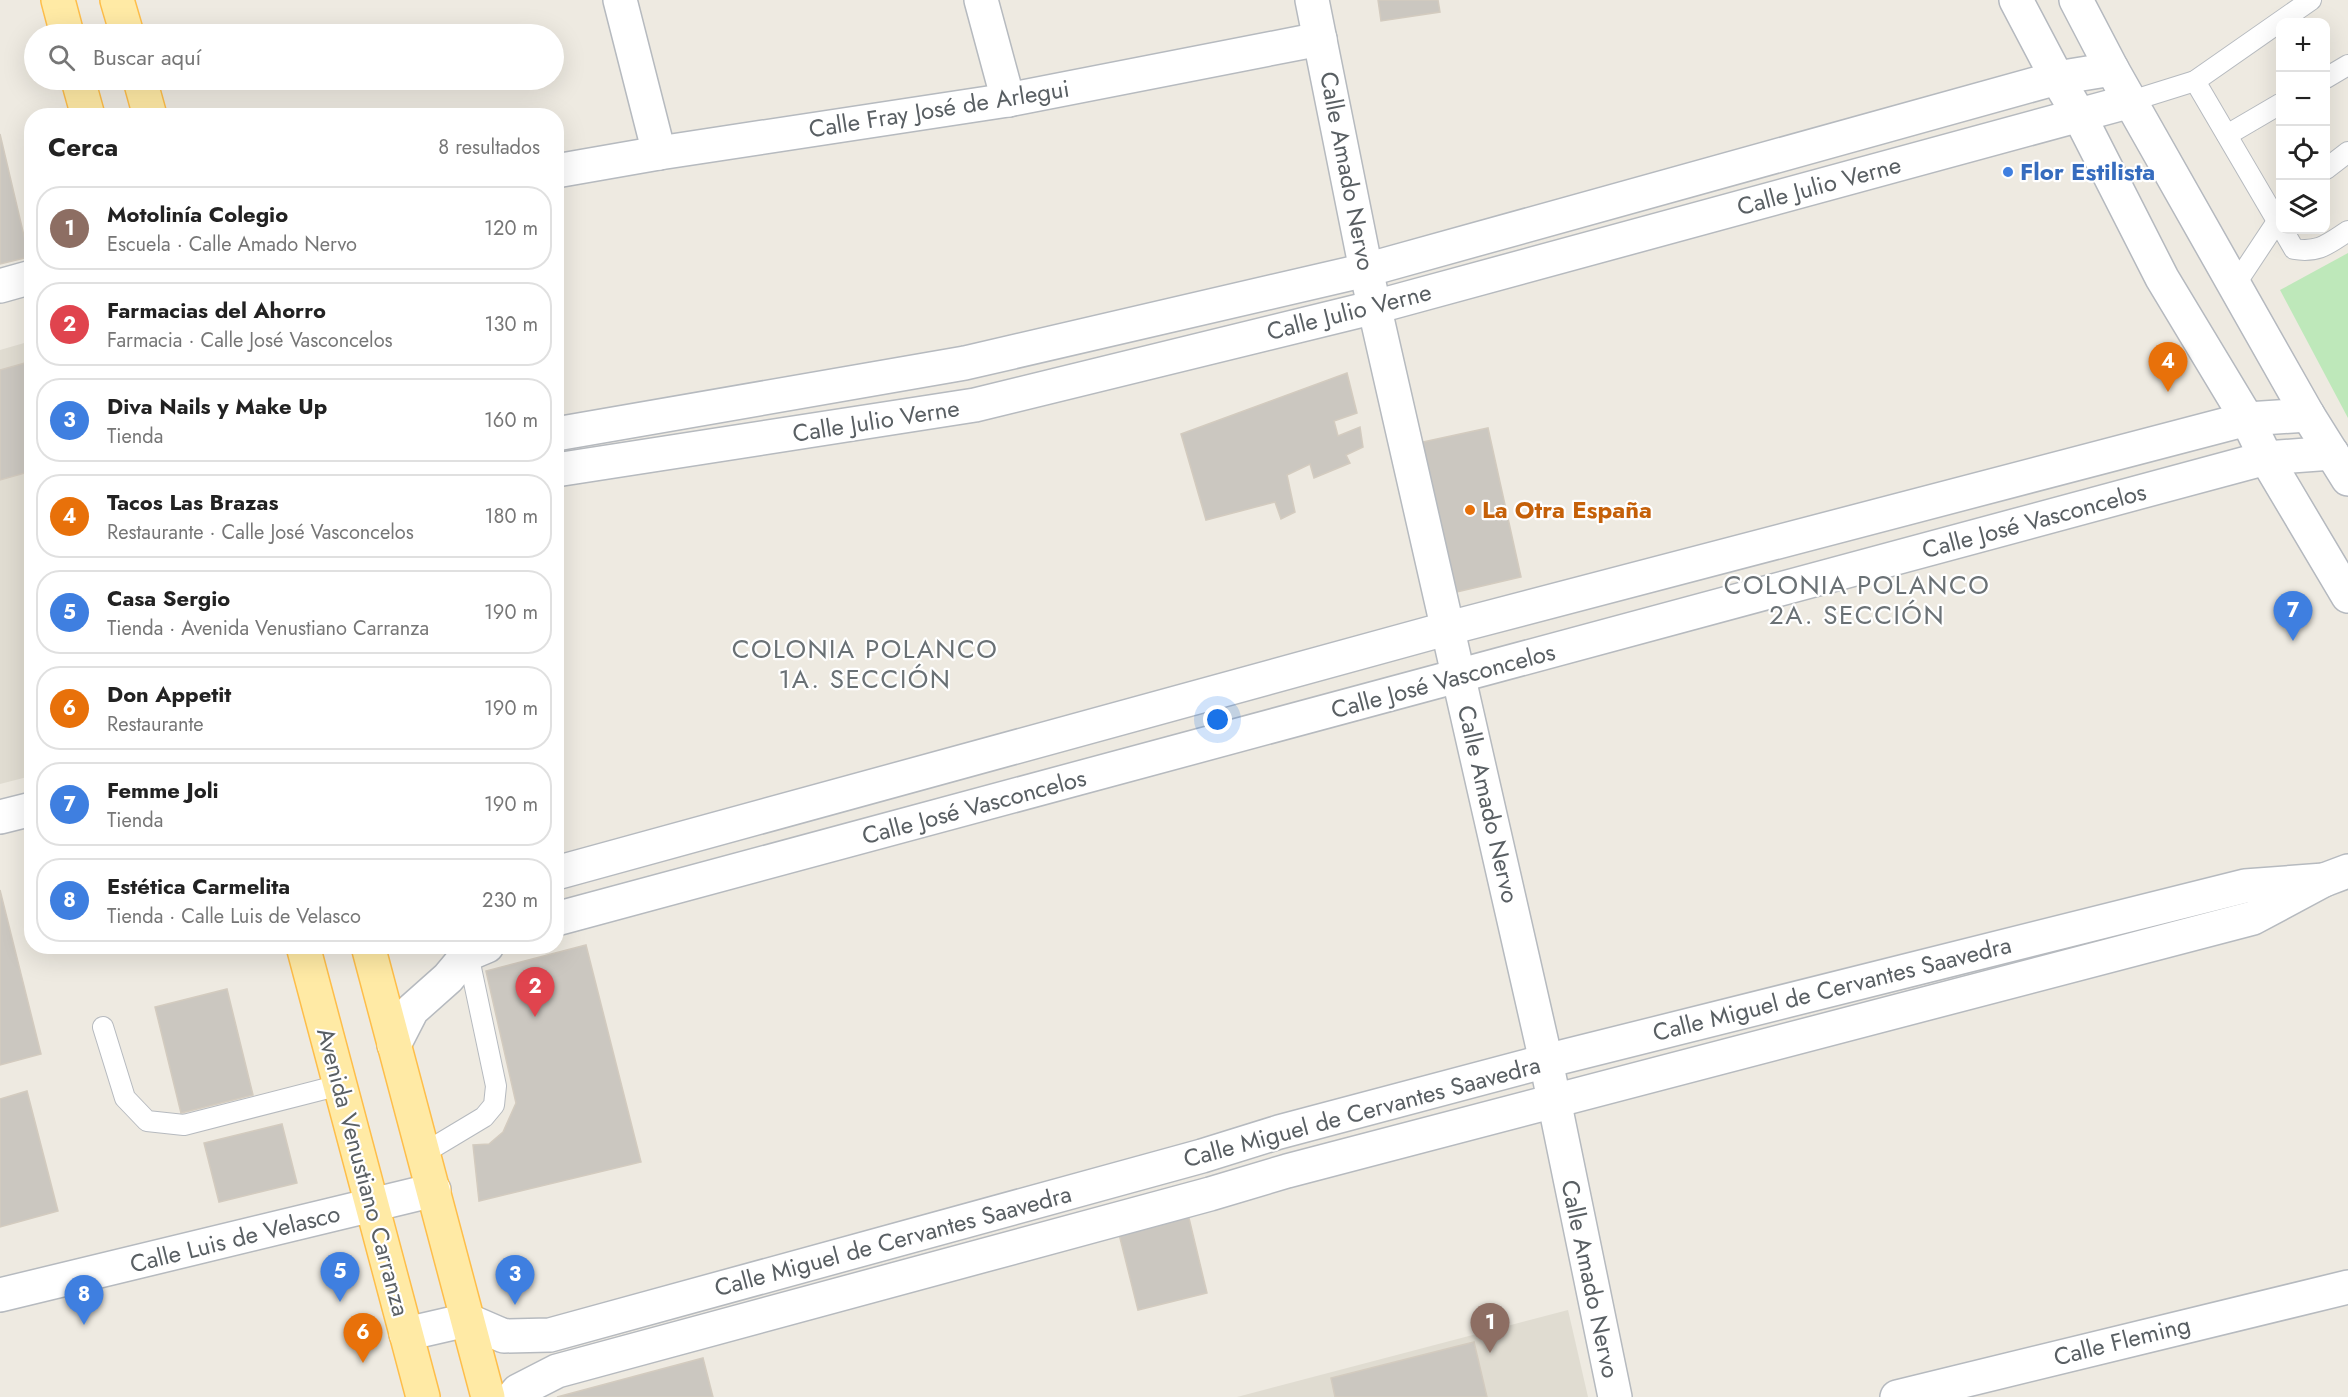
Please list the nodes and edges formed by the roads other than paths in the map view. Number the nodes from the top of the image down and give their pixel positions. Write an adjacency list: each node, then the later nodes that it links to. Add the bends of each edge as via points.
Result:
1 (58, 0): 9 (main road)
2 (117, 0): 10 (main road)
3 (620, 0): 27 (street)
4 (981, 0): 19 (street)
5 (1312, 0): 11 (street, Calle Amado Nervo)
6 (2016, 0): 15 (street)
7 (2076, 0): 13 (street)
8 (2312, 0): 16 (lane)
9 (64, 24)
10 (124, 24)
11 (1320, 39): 19 (street, Calle Fray José de Arlegui); 40 (street, Calle Amado Nervo)
12 (2348, 65): 14 (lane)
13 (2112, 69): 15 (street, Calle Julio Verne); 20 (street)
14 (2330, 75)
15 (2057, 78): 24 (street); 28 (street, Calle Julio Verne)
16 (2195, 81): 20 (lane); 25 (lane)
17 (81, 90): 22 (main road)
18 (143, 90): 23 (main road)
19 (1008, 100): 27 (street, Calle Fray José de Arlegui)
20 (2131, 101): 24 (street, Calle Julio Verne); 42 (street)
21 (2276, 106): 25 (lane)
22 (86, 108)
23 (148, 108)
24 (2079, 115): 31 (street, Calle Julio Verne); 49 (street, via 2162,278)
25 (2227, 135): 33 (lane)
26 (2348, 152): 29 (lane)
27 (659, 153): 30 (street, Calle Fray José de Arlegui)
28 (1770, 157): 31 (street); 32 (street, Calle Julio Verne)
29 (2330, 166)
30 (564, 170)
31 (1781, 196): 38 (street, Calle Julio Verne)
32 (1582, 210): 34 (street, Calle Julio Verne); 38 (street)
33 (2276, 216)
34 (1515, 228): 39 (street); 40 (street, Calle Julio Verne)
35 (2276, 229): 42 (lane)
36 (2348, 231): 37 (lane, via 2310,252 2294,249)
37 (2286, 234)
38 (1592, 248): 39 (street, Calle Julio Verne)
39 (1525, 266): 44 (street, Calle Julio Verne)
40 (1366, 270): 44 (street, Calle Amado Nervo); 45 (street, Calle Julio Verne)
41 (24, 279): 43 (street)
42 (2235, 285): 47 (street)
43 (0, 286)
44 (1375, 307): 46 (street, Calle Julio Verne, via 975,405); 61 (street, Calle Amado Nervo)
45 (923, 370): 46 (street); 48 (street, Calle Julio Verne)
46 (930, 412): 51 (street, Calle Julio Verne)
47 (2308, 414): 49 (street, Calle José Vasconcelos); 53 (street)
48 (664, 416): 50 (street, Calle Julio Verne); 51 (street)
49 (2247, 419): 52 (street); 55 (street, Calle José Vasconcelos)
50 (564, 433)
51 (669, 452): 54 (street, Calle Julio Verne)
52 (2266, 458): 53 (street, Calle José Vasconcelos); 56 (street, Calle José Vasconcelos); 58 (street)
53 (2340, 466)
54 (564, 469)
55 (1912, 507): 56 (street); 57 (street, Calle José Vasconcelos)
56 (1921, 551): 59 (street, Calle José Vasconcelos)
57 (1708, 560): 59 (street); 60 (street, Calle José Vasconcelos)
58 (2348, 596)
59 (1718, 607): 62 (street, Calle José Vasconcelos)
60 (1524, 608): 61 (street, Calle José Vasconcelos); 62 (street)
61 (1449, 628): 63 (street, Calle Amado Nervo); 64 (street, Calle José Vasconcelos)
62 (1537, 656): 63 (street, Calle José Vasconcelos)
63 (1460, 676): 65 (street, Calle José Vasconcelos); 86 (street, Calle Amado Nervo)
64 (1113, 720): 65 (street); 66 (street, Calle José Vasconcelos)
65 (1125, 766): 69 (street, Calle José Vasconcelos)
66 (797, 807): 69 (street); 70 (street, Calle José Vasconcelos)
67 (24, 811): 68 (street)
68 (0, 817)
69 (804, 852): 72 (street, Calle José Vasconcelos)
70 (564, 871)
71 (2336, 875): 77 (street, Calle Miguel de Cervantes Saavedra, via 2245,886); 79 (street, Calle Miguel de Cervantes Saavedra, via 2253,918)
72 (564, 916)
73 (305, 954): 88 (main road, Avenida Venustiano Carranza)
74 (370, 954): 85 (main road)
75 (470, 954): 85 (street, via 412,1010)
76 (475, 954): 91 (lane, via 496,1086 494,1105 484,1117)
77 (1973, 954): 78 (street, Calle Miguel de Cervantes Saavedra); 79 (street)
78 (1893, 974): 80 (street, Calle Miguel de Cervantes Saavedra); 81 (street)
79 (1982, 988): 81 (street, Calle Miguel de Cervantes Saavedra)
80 (1800, 997): 82 (street, Calle Miguel de Cervantes Saavedra); 84 (street)
81 (1901, 1010): 84 (street, Calle Miguel de Cervantes Saavedra)
82 (1696, 1023): 86 (street, Calle Miguel de Cervantes Saavedra); 87 (street)
83 (103, 1027): 88 (lane, via 125,1098 147,1121 184,1125)
84 (1809, 1034): 87 (street, Calle Miguel de Cervantes Saavedra)
85 (394, 1045): 91 (main road)
86 (1546, 1061): 89 (street, Calle Amado Nervo); 90 (street, Calle Miguel de Cervantes Saavedra)
87 (1705, 1061): 89 (street, Calle Miguel de Cervantes Saavedra)
88 (340, 1085): 97 (main road, Avenida Venustiano Carranza)
89 (1553, 1101): 93 (street, Calle Miguel de Cervantes Saavedra); 106 (street, Calle Amado Nervo)
90 (1279, 1132): 92 (street, Calle Miguel de Cervantes Saavedra); 93 (street)
91 (424, 1153): 95 (main road)
92 (1202, 1156): 94 (street, Calle Miguel de Cervantes Saavedra); 96 (street)
93 (1287, 1172): 96 (street, Calle Miguel de Cervantes Saavedra)
94 (1113, 1180): 98 (street); 101 (street, Calle Miguel de Cervantes Saavedra, via 550,1335 504,1336)
95 (434, 1190): 97 (street, Calle Luis de Velasco); 101 (main road)
96 (1210, 1194): 98 (street, Calle Miguel de Cervantes Saavedra)
97 (372, 1206): 100 (street, Calle Luis de Velasco); 102 (main road, Avenida Venustiano Carranza)
98 (1124, 1218): 105 (street, Calle Miguel de Cervantes Saavedra, via 557,1371)
99 (2348, 1287): 107 (street, Calle Fleming)
100 (0, 1295)
101 (467, 1320): 102 (street); 104 (main road)
102 (406, 1334): 103 (main road, Avenida Venustiano Carranza)
103 (423, 1397)
104 (488, 1397)
105 (513, 1397)
106 (1615, 1397)
107 (1897, 1397)

